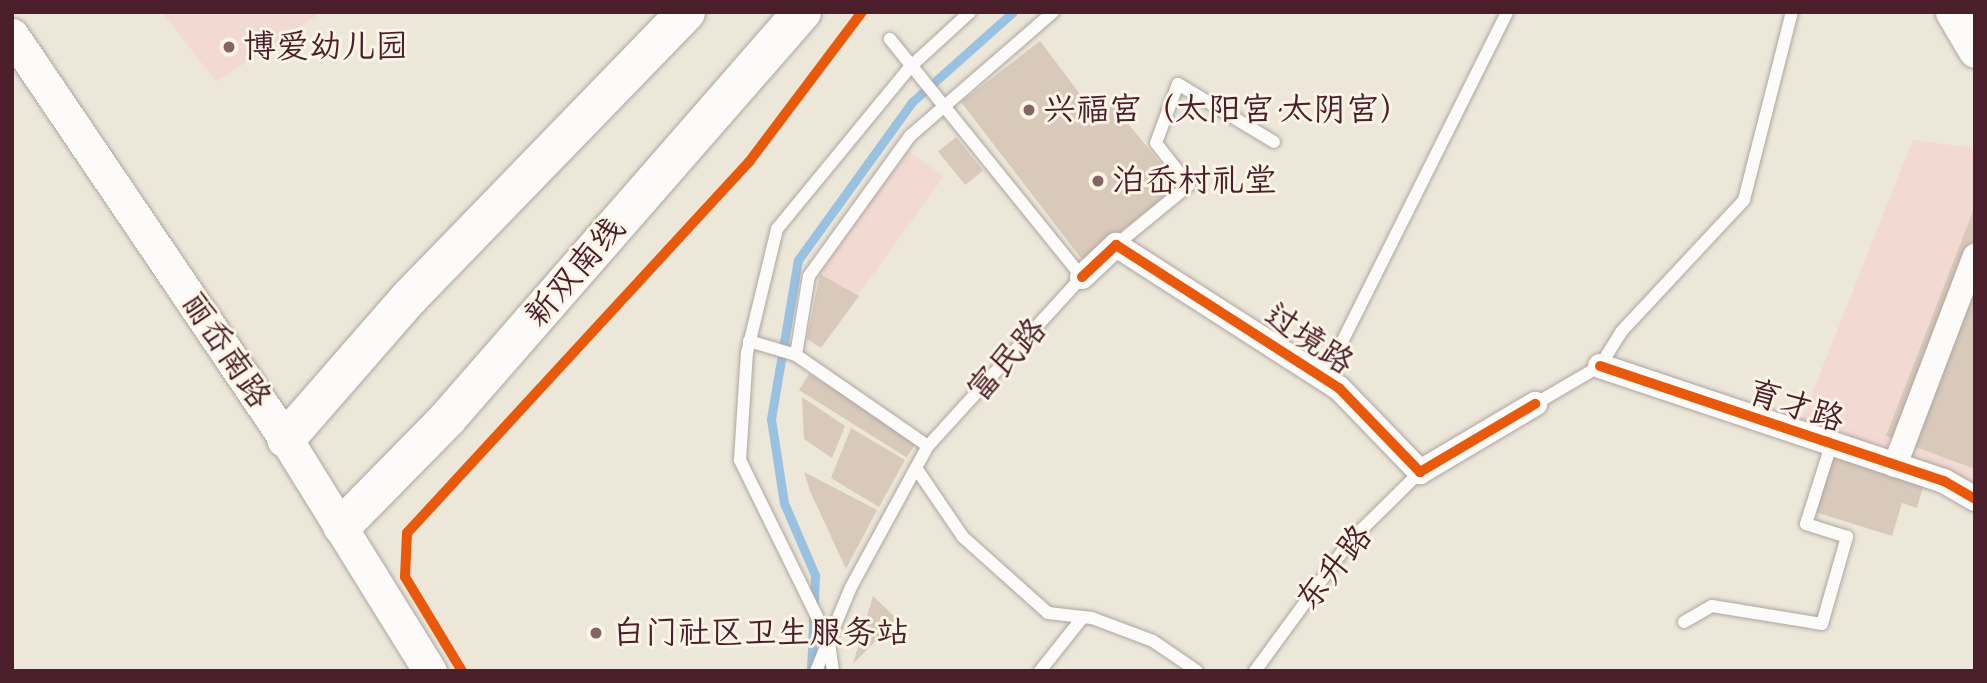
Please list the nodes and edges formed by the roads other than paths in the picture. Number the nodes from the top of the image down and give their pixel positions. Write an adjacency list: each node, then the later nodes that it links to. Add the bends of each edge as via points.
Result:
1 (686, 12): 22 (main road, via 409,298)
2 (802, 12): 29 (main road, 新双南线, via 447,419)
3 (970, 12): 11 (lane)
4 (1052, 12): 12 (lane)
5 (1507, 12): 20 (lane)
6 (1792, 12): 19 (lane, via 1744,200 1621,332)
7 (1952, 12): 10 (main road)
8 (12, 36): 22 (main road, 丽岙南路)
9 (890, 39): 11 (lane)
10 (1975, 51)
11 (913, 70): 12 (lane); 17 (lane, via 777,229)
12 (941, 103): 16 (lane); 18 (lane, via 909,136 809,276)
13 (1274, 142): 14 (lane, via 1178,84 1156,143 1189,186)
14 (1116, 245): 16 (street); 20 (street, 过境路)
15 (1975, 256): 25 (street)
16 (1082, 277): 24 (lane, 富民路)
17 (755, 343): 18 (lane); 32 (lane, via 740,460)
18 (796, 355): 24 (lane)
19 (1600, 366): 21 (lane); 23 (street, 育才路)
20 (1324, 378): 27 (street, 过境路)
21 (1535, 404): 27 (street)
22 (286, 439): 29 (main road, 丽岙南路)
23 (1831, 445): 25 (street, 育才路); 31 (lane, via 1806,524 1847,537 1822,624 1713,606)
24 (928, 446): 26 (lane, 富民路)
25 (1895, 465): 28 (street, 育才路)
26 (916, 468): 30 (lane, via 963,537 1048,613); 32 (lane, 富民路)
27 (1420, 472): 38 (lane, 东升路, via 1350,541)
28 (1975, 499)
29 (342, 526): 33 (main road, 丽岙南路)
30 (1083, 617): 36 (lane); 37 (lane, via 1153,641)
31 (1684, 622)
32 (827, 643): 34 (lane, 富民路); 35 (lane)
33 (430, 671)
34 (816, 671)
35 (833, 671)
36 (1040, 671)
37 (1197, 671)
38 (1255, 671)

